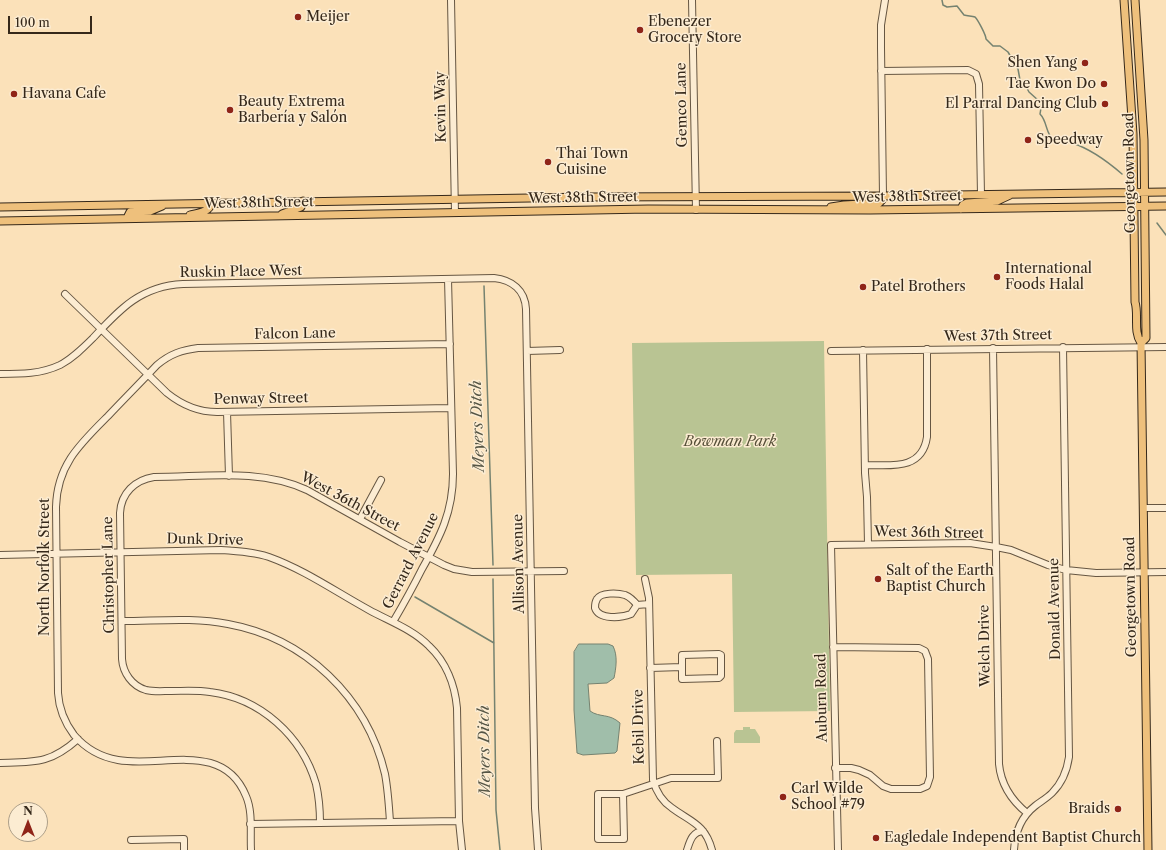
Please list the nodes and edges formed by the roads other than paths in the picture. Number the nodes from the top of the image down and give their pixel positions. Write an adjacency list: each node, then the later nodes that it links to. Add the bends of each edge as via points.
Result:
1 (451, 0): 14 (street, Kevin Way)
2 (692, 0): 12 (street, Gemco Lane)
3 (885, 0): 6 (street, via 881,33)
4 (1124, 0): 7 (main road, Georgetown Road, via 1132,101)
5 (1135, 0): 8 (main road, Georgetown Road, via 1144,140)
6 (881, 71): 10 (street, via 968,70 976,74 979,84); 13 (street)
7 (1134, 192): 8 (main road, West 38th Street); 11 (main road, West 38th Street); 18 (main road, Georgetown Road)
8 (1144, 192): 9 (main road, West 38th Street); 19 (main road, Georgetown Road)
9 (1166, 192)
10 (981, 194): 11 (main road, West 38th Street); 13 (main road, West 38th Street)
11 (1012, 194): 22 (main road, via 997,201 967,203)
12 (696, 196): 13 (main road, West 38th Street); 14 (main road, West 38th Street); 23 (street, Gemco Lane)
13 (883, 196): 24 (main road, via 881,202 876,204 844,204)
14 (454, 199): 15 (main road, West 38th Street); 25 (street, Kevin Way)
15 (303, 201): 16 (main road, West 38th Street); 26 (main road, via 300,208)
16 (211, 203): 17 (main road, West 38th Street); 28 (main road, via 208,210)
17 (166, 204): 21 (main road, West 38th Street); 27 (main road, via 150,210 130,212)
18 (1133, 206): 19 (main road, West 38th Street); 22 (main road, West 38th Street); 35 (main road, Georgetown Road, via 1137,338)
19 (1144, 206): 20 (main road, West 38th Street); 35 (main road, Georgetown Road, via 1146,338)
20 (1166, 206)
21 (0, 207)
22 (961, 209): 24 (main road, West 38th Street)
23 (696, 210): 24 (main road, West 38th Street); 25 (main road, West 38th Street)
24 (815, 210)
25 (455, 213): 26 (main road, West 38th Street)
26 (278, 215): 28 (main road, West 38th Street)
27 (127, 218): 28 (main road, West 38th Street); 29 (main road, West 38th Street)
28 (183, 218)
29 (0, 221)
30 (448, 280): 31 (street, Ruskin Place West, via 496,278); 33 (street, Ruskin Place West, via 166,286 147,292 132,301); 34 (street, Gerrard Avenue)
31 (510, 282): 42 (street, Allison Avenue, via 520,292 526,304)
32 (65, 294): 33 (street, Penway Street)
33 (102, 329): 44 (street, Ruskin Place West, via 77,354 55,367 35,373); 45 (street, Penway Street)
34 (450, 344): 45 (street, Falcon Lane, via 198,348 173,354); 46 (street, Gerrard Avenue)
35 (1141, 345): 36 (street, West 37th Street); 37 (street, West 37th Street); 52 (main road, Georgetown Road)
36 (1166, 346)
37 (1063, 347): 38 (street, West 37th Street); 62 (street, Donald Avenue)
38 (993, 348): 39 (street, West 37th Street); 57 (street, Welch Drive)
39 (927, 349): 41 (street, West 37th Street); 48 (street, via 927,437 924,449 913,461 904,465)
40 (560, 350): 42 (street)
41 (863, 350): 43 (street, West 37th Street); 48 (street)
42 (527, 351): 63 (street, Allison Avenue)
43 (831, 351)
44 (0, 374)
45 (148, 374): 47 (street, Penway Street, via 184,405 205,412); 59 (street, North Norfolk Street, via 78,446 65,466 56,496)
46 (452, 408): 47 (street, Penway Street); 61 (street, Gerrard Avenue, via 452,497 443,530)
47 (227, 412): 49 (street)
48 (865, 465): 55 (street)
49 (229, 476): 50 (street, West 36th Street); 54 (street, West 36th Street, via 253,476 293,484)
50 (143, 479): 58 (street, Christopher Lane, via 132,486 121,503)
51 (381, 480): 54 (street)
52 (1143, 508): 53 (street); 66 (main road, Georgetown Road)
53 (1166, 508)
54 (360, 519): 61 (street, West 36th Street)
55 (868, 544): 56 (street, West 36th Street); 57 (street, West 36th Street, via 970,543)
56 (831, 545): 72 (street, Auburn Road)
57 (996, 546): 62 (street, West 36th Street); 81 (street, Welch Drive, via 1000,769 1009,794)
58 (120, 552): 59 (street, Dunk Drive); 70 (street, Christopher Lane); 71 (street, Dunk Drive, via 221,550 258,554 297,569)
59 (56, 553): 60 (street, Dunk Drive); 75 (street, North Norfolk Street, via 59,701 65,719)
60 (0, 555)
61 (429, 557): 63 (street, West 36th Street, via 465,572); 71 (street, Gerrard Avenue)
62 (1066, 570): 66 (street, West 36th Street); 81 (street, Donald Avenue, via 1069,762 1056,788)
63 (531, 571): 64 (street, West 36th Street); 91 (street, Allison Avenue)
64 (564, 571)
65 (1166, 572): 66 (street, West 36th Street)
66 (1144, 573): 96 (main road, Georgetown Road)
67 (645, 578): 68 (street, Kebil Drive)
68 (649, 604): 69 (street); 74 (street, Kebil Drive)
69 (637, 605): 69 (street, via 624,595 608,594 598,597 595,608 599,614 614,616 631,614)
70 (122, 621): 83 (street, via 203,621 227,624 269,636 303,654 340,686 366,724 377,747 385,775); 84 (street, Christopher Lane, via 122,661 125,672 137,686 148,690 224,694 248,703 272,718 286,731 298,746 310,769 318,796)
71 (393, 622): 82 (street, Gerrard Avenue, via 429,646 443,664 453,685 456,705)
72 (833, 647): 78 (street, Auburn Road); 78 (street, via 919,648 925,651 928,659 929,675 930,777 927,786 920,789 891,789 859,770)
73 (682, 667): 73 (street, via 682,679 719,678 721,655 682,654); 74 (street)
74 (650, 668): 79 (street, Kebil Drive)
75 (78, 739): 77 (street, via 61,753 46,760); 85 (street, North Norfolk Street, via 92,751 115,760 190,760 220,766 241,786 248,801)
76 (718, 741): 79 (street, via 718,778 671,778)
77 (0, 763)
78 (835, 768): 94 (street, Auburn Road)
79 (654, 784): 80 (street); 86 (street, Kebil Drive, via 666,804 691,819)
80 (624, 794): 80 (street, via 598,794 598,839 624,839)
81 (1027, 814): 95 (street, Donald Avenue, via 1017,832)
82 (459, 821): 83 (street); 90 (street, Gerrard Avenue)
83 (390, 822): 84 (street)
84 (320, 823): 85 (street)
85 (250, 824): 89 (street, North Norfolk Street)
86 (703, 831): 92 (street, via 693,836); 93 (street, Kebil Drive)
87 (131, 840): 88 (street, via 184,839)
88 (184, 850)
89 (250, 850)
90 (462, 850)
91 (538, 850)
92 (687, 850)
93 (712, 850)
94 (838, 850)
95 (1014, 850)
96 (1148, 850)

